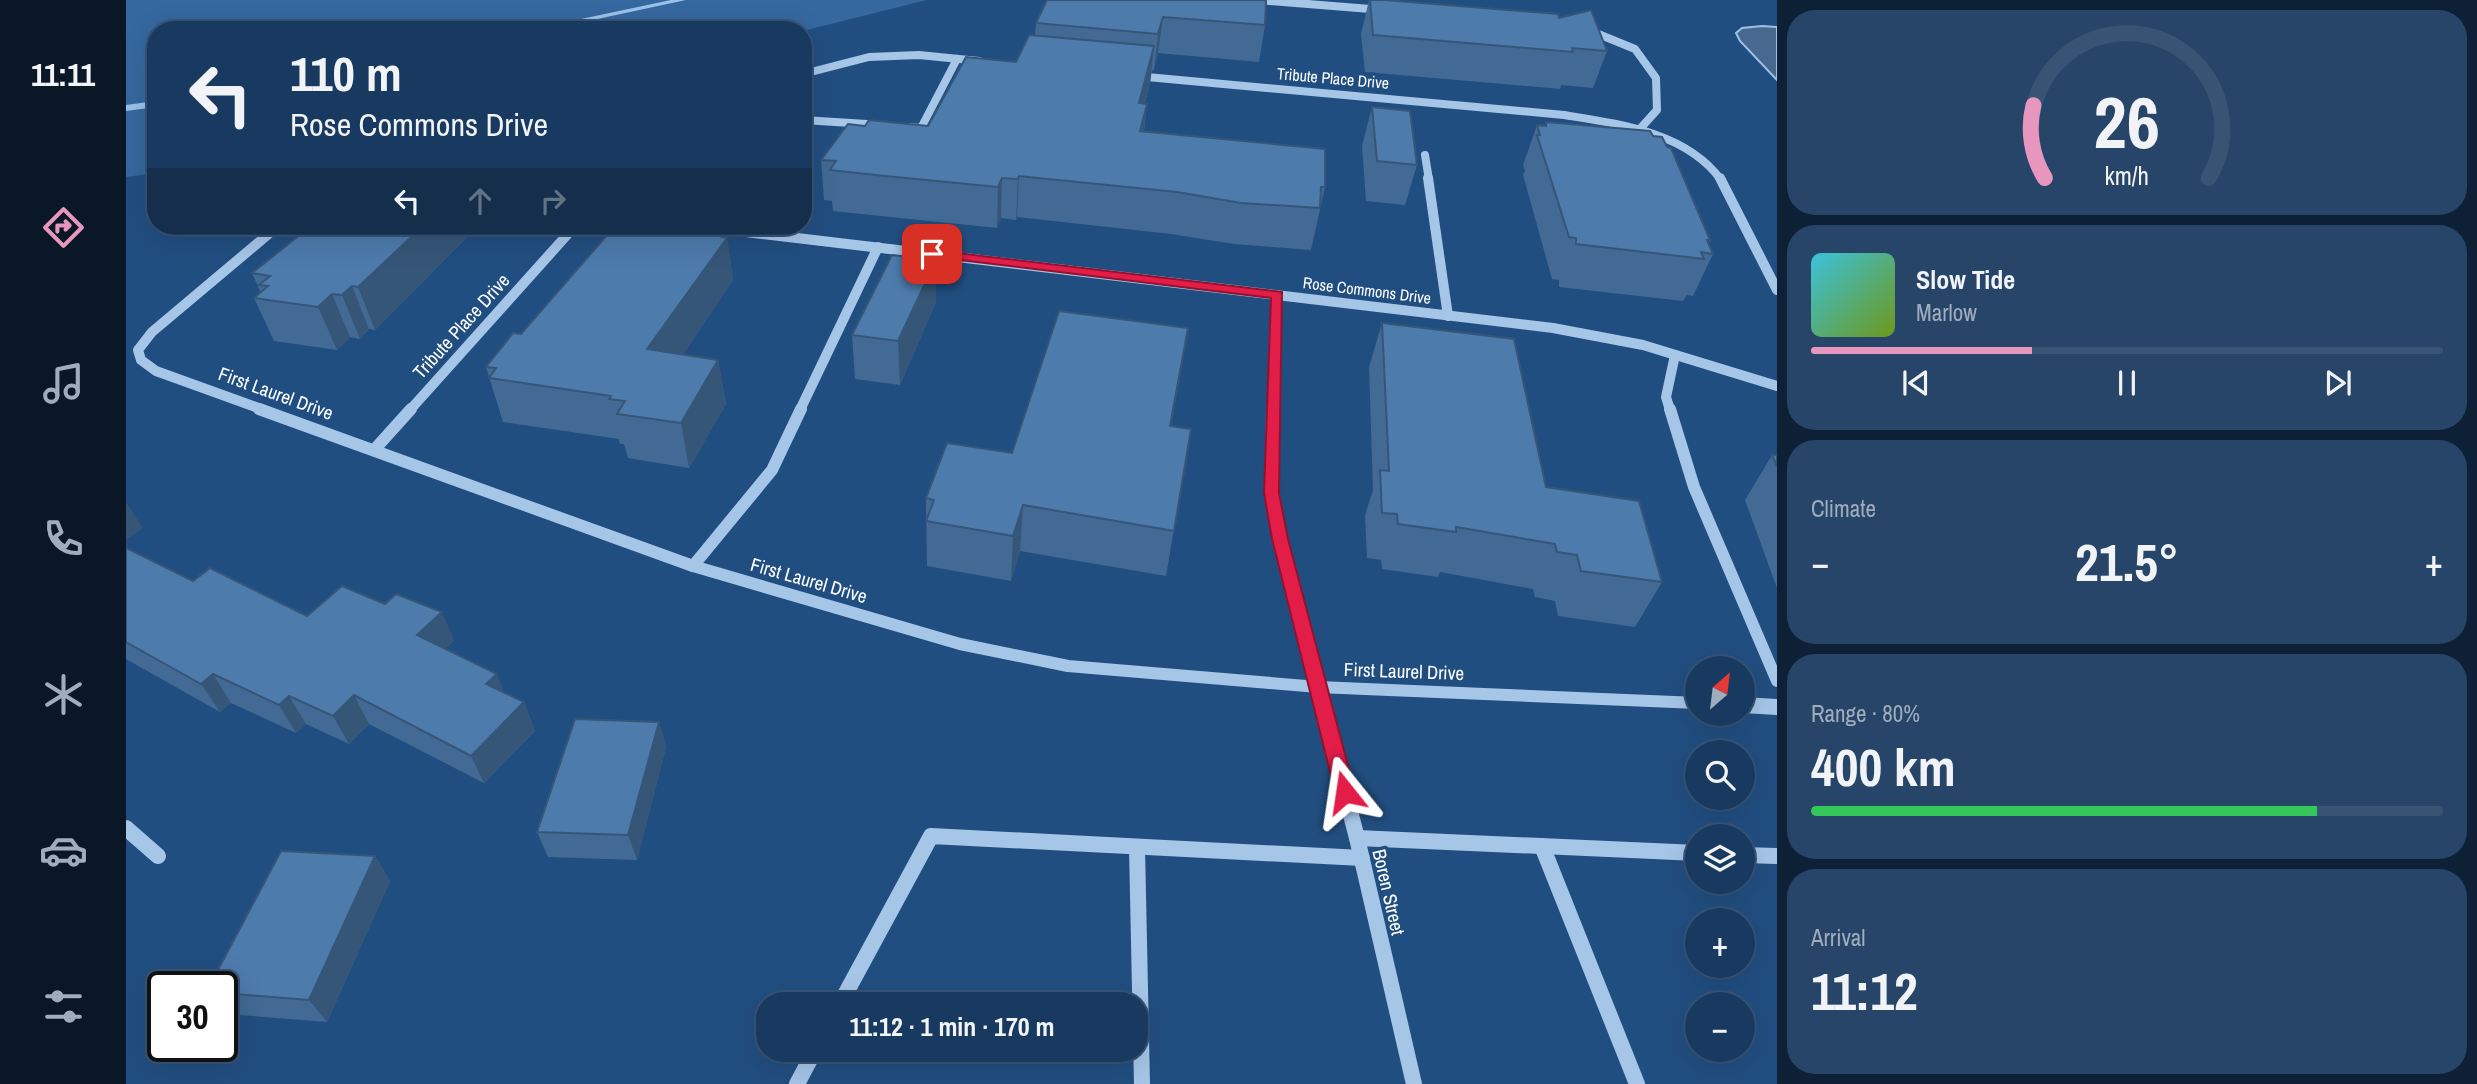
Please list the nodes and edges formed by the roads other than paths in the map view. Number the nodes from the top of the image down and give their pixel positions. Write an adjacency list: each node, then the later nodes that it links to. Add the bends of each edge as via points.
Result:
1 (1258, 0): 2 (street)
2 (1386, 11)
3 (1576, 27): 9 (street, via 1636,49 1656,78 1657,110)
4 (957, 59): 5 (street); 6 (street, via 869,57); 8 (street, via 921,128)
5 (985, 62)
6 (812, 72)
7 (1123, 74): 9 (street, Tribute Place Drive, via 1564,115)
8 (812, 121)
9 (1638, 131): 15 (street, Tribute Place Drive, via 1666,139 1707,162 1720,178)
10 (1425, 155): 17 (street)
11 (267, 235): 20 (street, First Laurel Drive, via 152,332 138,350 141,360 156,371)
12 (567, 235): 20 (street, Tribute Place Drive)
13 (779, 235): 14 (street, Rose Commons Drive)
14 (878, 247): 16 (street, Rose Commons Drive); 21 (street, via 772,470)
15 (1777, 290)
16 (1277, 295): 17 (street, Rose Commons Drive); 23 (street, Boren Street, via 1272,493)
17 (1448, 316): 18 (street, Rose Commons Drive, via 1553,328)
18 (1675, 355): 19 (street, Rose Commons Drive); 22 (street, via 1666,397 1694,487)
19 (1777, 386)
20 (374, 449): 21 (street, First Laurel Drive)
21 (693, 566): 23 (street, First Laurel Drive, via 960,644 1068,666)
22 (1777, 681)
23 (1318, 687): 24 (street, First Laurel Drive); 28 (street, Boren Street)
24 (1685, 702)
25 (1755, 706): 26 (street)
26 (1777, 707)
27 (126, 828): 33 (street)
28 (1357, 838): 29 (street); 35 (street, Boren Street)
29 (1542, 846): 31 (street); 41 (street)
30 (1137, 848): 35 (street); 36 (street, via 931,836); 39 (street)
31 (1685, 852)
32 (1755, 855): 34 (street)
33 (158, 856)
34 (1777, 856)
35 (1362, 858): 40 (street, Boren Street)
36 (846, 992)
37 (809, 1062): 38 (street)
38 (797, 1084)
39 (1142, 1084)
40 (1414, 1084)
41 (1637, 1084)

